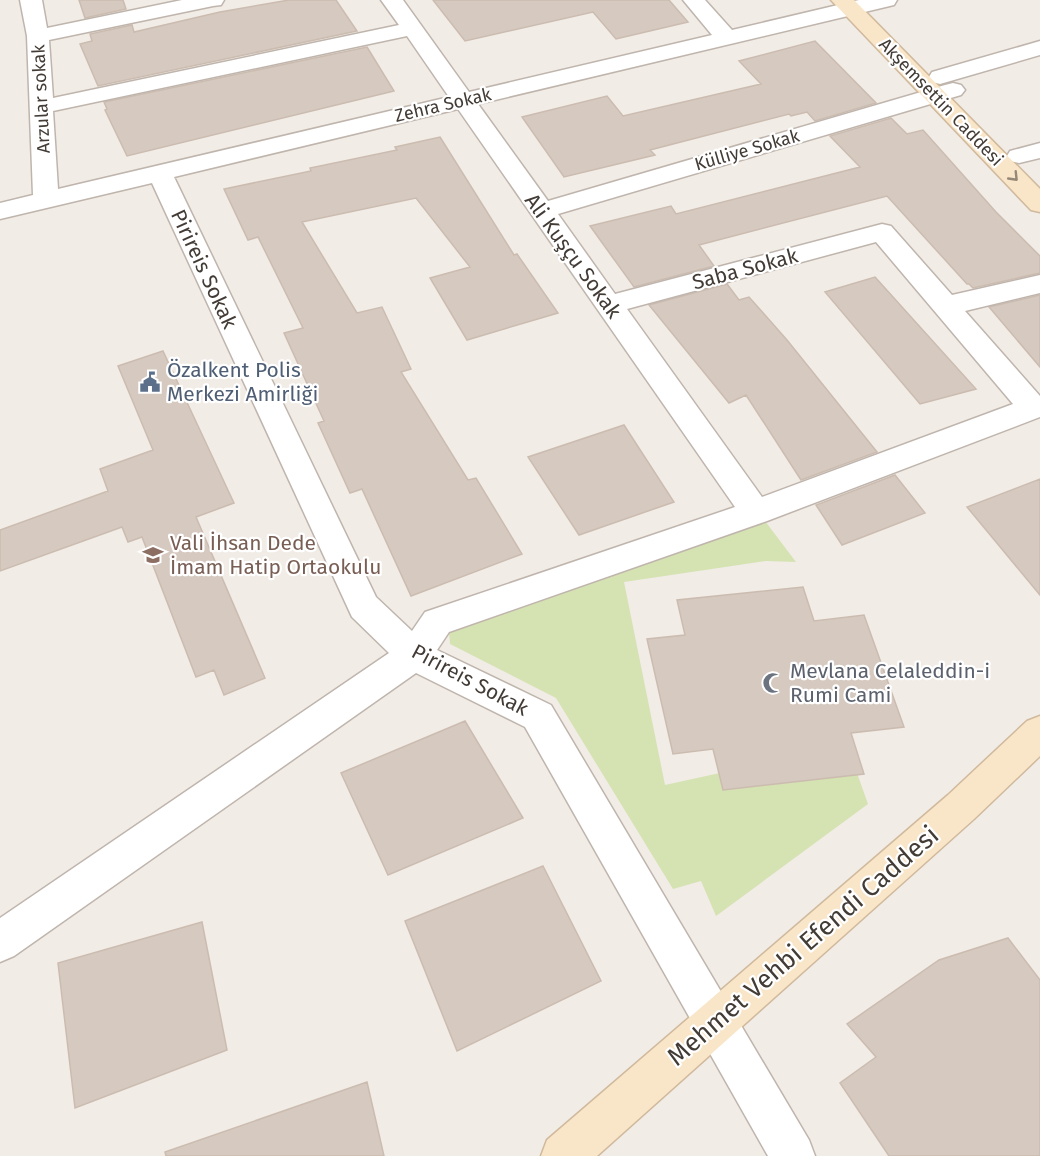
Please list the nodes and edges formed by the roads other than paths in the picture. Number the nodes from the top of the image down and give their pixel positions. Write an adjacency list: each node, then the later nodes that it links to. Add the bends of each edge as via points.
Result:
1 (31, 0): 7 (street, Arzular sokak)
2 (213, 0): 7 (street)
3 (392, 0): 6 (street, Ali Kuşçu Sokak)
4 (694, 0): 8 (street)
5 (862, 3): 8 (street, Zehra Sokak); 10 (street, Akşemsettin Caddesi)
6 (411, 28): 11 (street, Ali Kuşçu Sokak); 12 (street)
7 (38, 36): 12 (street, Arzular sokak)
8 (728, 38): 11 (street, Zehra Sokak)
9 (1040, 48): 10 (street, Külliye Sokak)
10 (943, 88): 13 (street, Akşemsettin Caddesi); 17 (street, Akşemsettin Caddesi, one-way to 17); 18 (street, Külliye Sokak)
11 (462, 100): 14 (street, Zehra Sokak); 18 (street, Ali Kuşçu Sokak)
12 (41, 107): 16 (street, Arzular sokak)
13 (1029, 153): 15 (street, Akşemsettin Caddesi)
14 (159, 172): 16 (street, Zehra Sokak); 24 (street, Pirireis Sokak, via 364,607)
15 (1040, 177)
16 (46, 198): 19 (street, Zehra Sokak)
17 (1040, 204)
18 (541, 210): 21 (street, Ali Kuşçu Sokak)
19 (0, 211)
20 (1040, 284): 22 (street)
21 (608, 305): 22 (street, Saba Sokak, via 882,232); 23 (street, Ali Kuşçu Sokak)
22 (946, 306): 23 (street, via 1033,408)
23 (756, 512): 24 (street, via 437,622)
24 (414, 655): 26 (street); 27 (street, Pirireis Sokak, via 538,716)
25 (1040, 732): 27 (street, Mehmet Vehbi Efendi Caddesi, via 961,807)
26 (0, 942)
27 (714, 1023): 28 (street, Mehmet Vehbi Efendi Caddesi); 29 (street, Pirireis Sokak)
28 (563, 1156)
29 (793, 1156)

